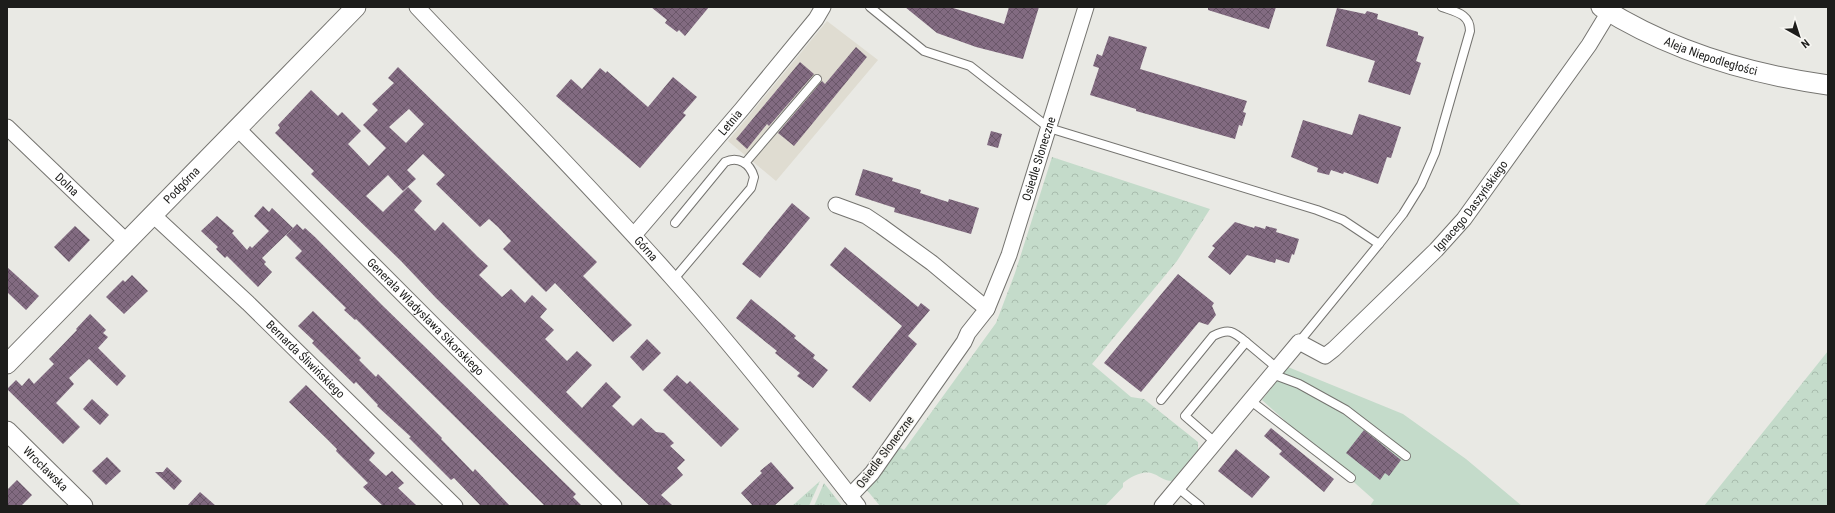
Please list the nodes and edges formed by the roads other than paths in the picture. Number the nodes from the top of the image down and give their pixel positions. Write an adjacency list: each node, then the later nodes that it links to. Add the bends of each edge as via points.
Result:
1 (356, 7): 11 (street, Podgórna)
2 (417, 7): 17 (street, Górna)
3 (823, 7): 17 (street, Letnia, via 742,109)
4 (870, 7): 12 (lane, via 924,51 970,66)
5 (1086, 7): 12 (street, Osiedle Słoneczne)
6 (1442, 7): 19 (lane, via 1461,13 1470,24 1470,31 1435,154 1421,185 1403,214)
7 (1608, 9): 9 (street, Aleja Niepodległości, via 1659,37 1700,54 1757,72); 23 (street, Ignacego Daszyńskiego, via 1589,45 1487,189 1436,250 1325,356)
8 (817, 79): 13 (lane)
9 (1828, 85)
10 (7, 127): 18 (street, Dolna)
11 (236, 128): 15 (street, Podgórna); 36 (street, Generała Władysława Sikorskiego)
12 (1049, 128): 19 (lane, via 1317,210 1343,220); 21 (street, Osiedle Słoneczne, via 1009,254)
13 (745, 163): 16 (lane, via 736,159 725,162); 20 (lane, via 754,177 751,188)
14 (836, 205): 21 (street, via 866,216 881,226 932,263)
15 (153, 216): 18 (street, Podgórna); 35 (street, Bernarda Śliwińskiego, via 248,303)
16 (674, 223)
17 (634, 235): 20 (street, Górna)
18 (127, 242): 24 (street, Podgórna)
19 (1379, 244): 23 (lane)
20 (674, 279): 33 (street, Górna)
21 (987, 309): 33 (street, Osiedle Słoneczne)
22 (1246, 342): 25 (lane); 26 (lane, via 1234,332 1224,330 1213,336); 29 (lane, via 1185,416)
23 (1299, 342): 25 (street)
24 (7, 364)
25 (1275, 371): 27 (street); 30 (lane, via 1346,410)
26 (1161, 400)
27 (1251, 400): 29 (street); 31 (lane)
28 (7, 431): 34 (street, Wrocławska)
29 (1216, 443): 32 (street)
30 (1406, 456)
31 (1351, 478)
32 (1178, 488): 37 (street); 38 (lane)
33 (854, 501)
34 (83, 506)
35 (455, 506)
36 (614, 506)
37 (1162, 506)
38 (1200, 506)

